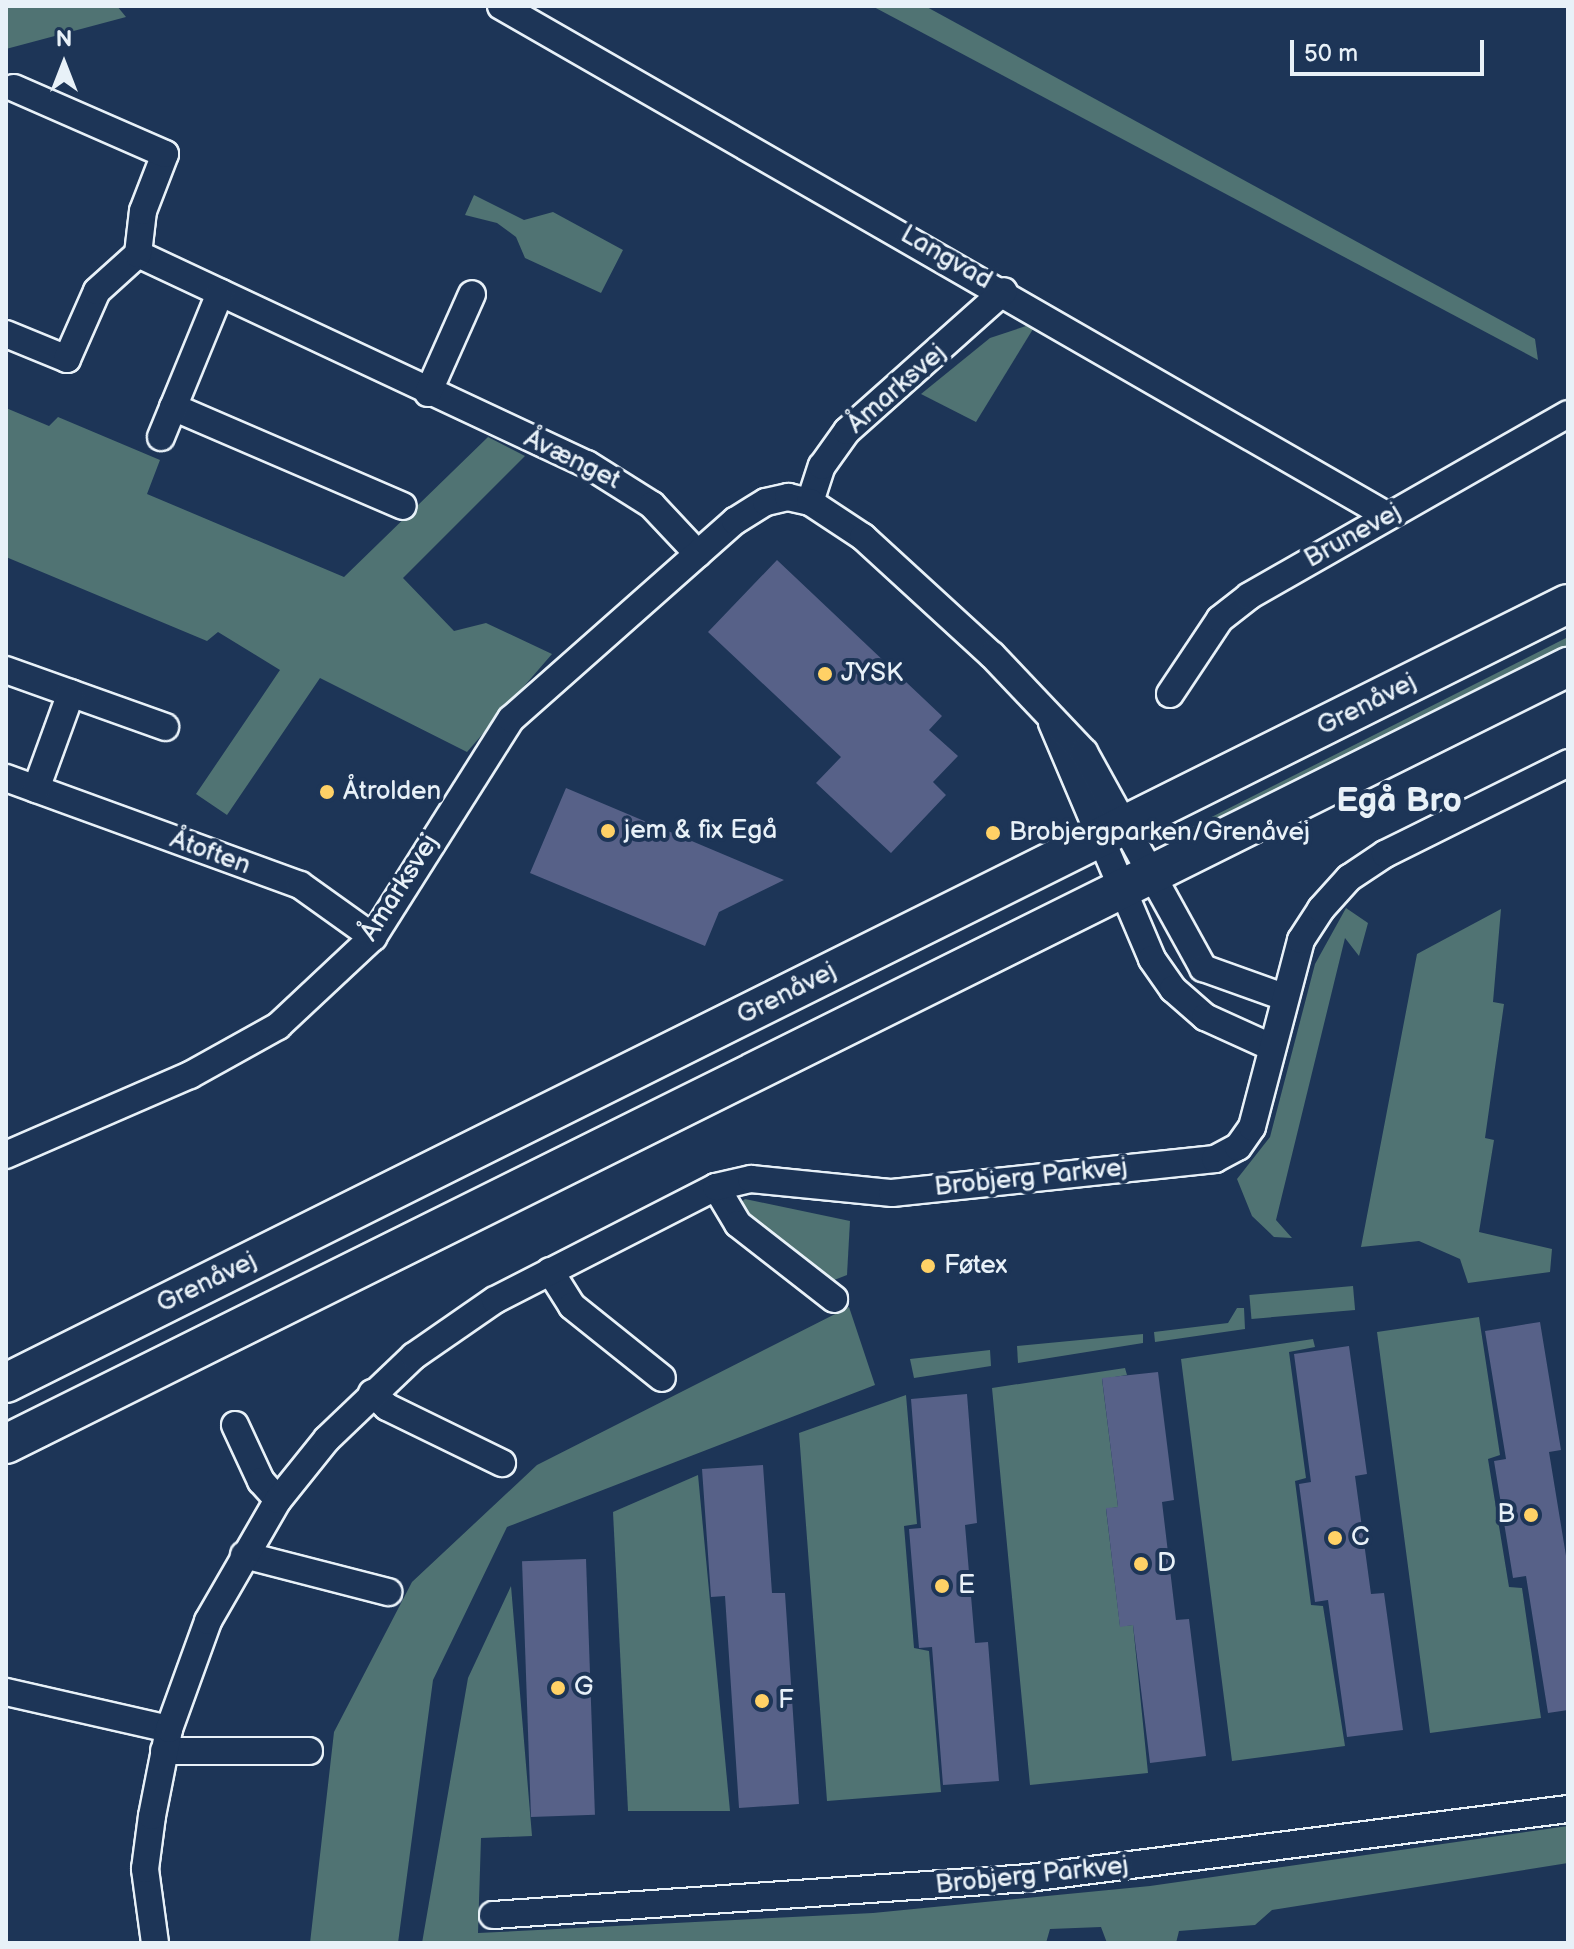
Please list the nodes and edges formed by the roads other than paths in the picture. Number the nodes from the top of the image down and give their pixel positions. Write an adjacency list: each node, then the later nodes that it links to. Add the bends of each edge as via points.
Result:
1 (501, 6): 4 (street, Langvad)
2 (14, 88): 3 (street, via 165,154 143,211)
3 (138, 254): 5 (street, Åvænget); 7 (street, via 97,291 67,359)
4 (1004, 291): 12 (street, Åmarksvej, via 847,431 822,466); 14 (street, Langvad)
5 (220, 293): 8 (street, Åvænget); 9 (street)
6 (472, 294): 8 (street)
7 (6, 334)
8 (428, 393): 15 (street, Åvænget, via 621,483 652,505)
9 (173, 407): 11 (street); 13 (street)
10 (1568, 414): 14 (street, Brunevej)
11 (161, 437)
12 (810, 502): 15 (street, Åmarksvej, via 788,497 766,502); 25 (street, via 863,537 992,655 1051,723)
13 (403, 506)
14 (1388, 516): 20 (street, Brunevej, via 1220,619)
15 (698, 554): 27 (street, Åmarksvej, via 511,719)
16 (1568, 604): 25 (main road, Grenåvej)
17 (1568, 667): 26 (main road, Grenåvej)
18 (6, 670): 19 (street)
19 (71, 693): 21 (street); 24 (street)
20 (1170, 694)
21 (165, 727)
22 (1568, 763): 28 (street, Brobjerg Parkvej, via 1349,878 1301,940)
23 (6, 778): 24 (street, Åtoften)
24 (36, 789): 27 (street, Åtoften, via 300,885)
25 (1112, 832): 26 (street); 35 (main road, Grenåvej)
26 (1136, 882): 28 (street, via 1203,968); 29 (street, via 1173,989 1205,1017); 38 (main road, Grenåvej)
27 (373, 937): 30 (street, Åmarksvej, via 278,1026 190,1075)
28 (1284, 997): 29 (street, Brobjerg Parkvej)
29 (1271, 1047): 31 (street, Brobjerg Parkvej, via 1252,1127 1238,1147 1215,1159 892,1193 751,1179)
30 (6, 1155)
31 (716, 1187): 32 (street, Brobjerg Parkvej); 33 (street, via 738,1224)
32 (550, 1271): 34 (street, via 572,1306); 36 (street, Brobjerg Parkvej, via 433,1341)
33 (834, 1299)
34 (662, 1378)
35 (6, 1383)
36 (372, 1393): 39 (street, via 387,1407); 40 (street, Brobjerg Parkvej)
37 (235, 1425): 40 (street, via 261,1481)
38 (6, 1444)
39 (502, 1463)
40 (278, 1500): 41 (street, Brobjerg Parkvej)
41 (244, 1555): 42 (street); 44 (street, Brobjerg Parkvej, via 208,1621)
42 (388, 1592)
43 (6, 1692): 44 (street)
44 (167, 1740): 45 (street); 48 (street, Brobjerg Parkvej, via 145,1869)
45 (309, 1751)
46 (1568, 1809): 47 (street, Brobjerg Parkvej, via 1029,1878)
47 (493, 1915)
48 (155, 1943)

